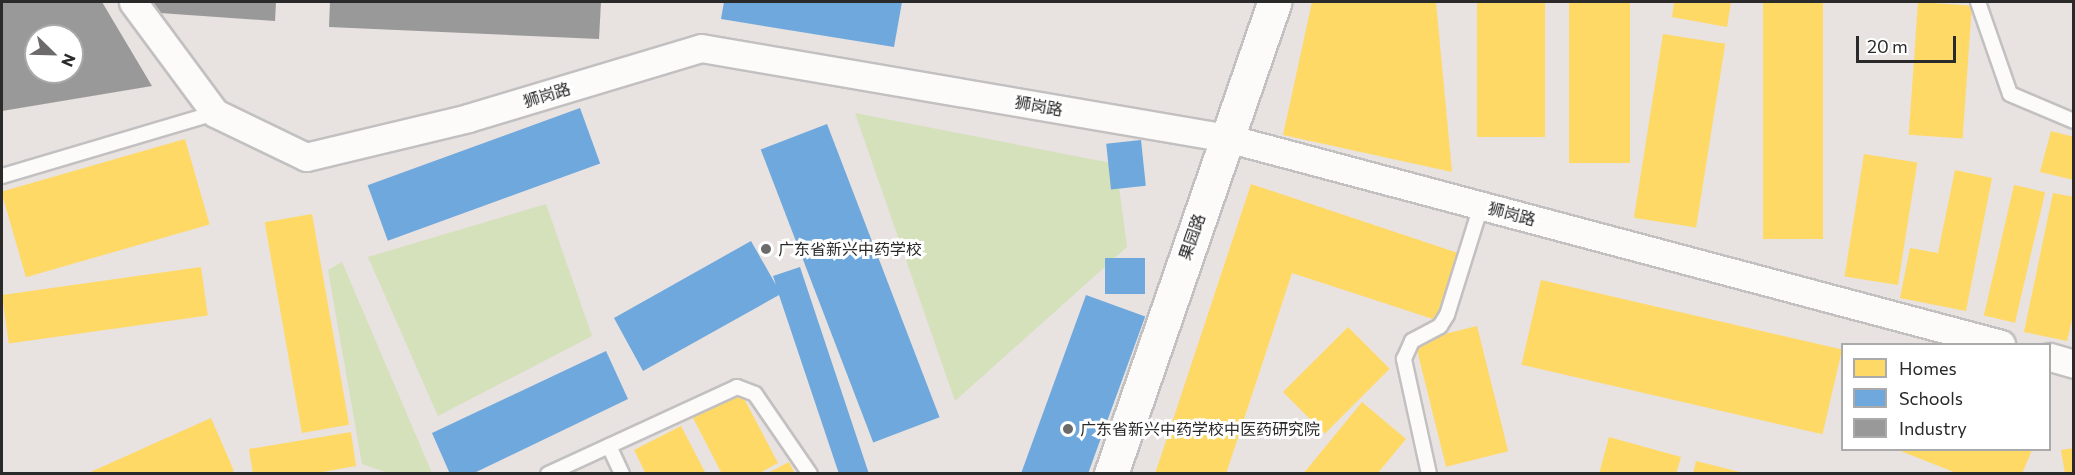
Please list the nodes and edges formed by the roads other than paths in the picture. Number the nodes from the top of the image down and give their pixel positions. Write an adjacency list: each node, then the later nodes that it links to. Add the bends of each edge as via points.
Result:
1 (133, 2): 4 (street, 狮岗路)
2 (1274, 2): 6 (street, 果园路)
3 (1978, 2): 5 (lane, via 2010,94)
4 (215, 113): 6 (street, 狮岗路, via 306,157 468,118 701,48); 7 (lane)
5 (2073, 121)
6 (1227, 138): 8 (street, 狮岗路); 16 (street, 果园路)
7 (2, 176)
8 (1481, 206): 9 (street, 狮岗路); 17 (lane, via 1447,315 1440,326 1412,341 1404,359)
9 (1994, 343)
10 (2051, 358): 11 (street)
11 (2073, 364)
12 (609, 446): 13 (lane); 14 (lane); 15 (lane, via 737,387 754,394)
13 (548, 474)
14 (622, 474)
15 (810, 474)
16 (1111, 474)
17 (1430, 474)

